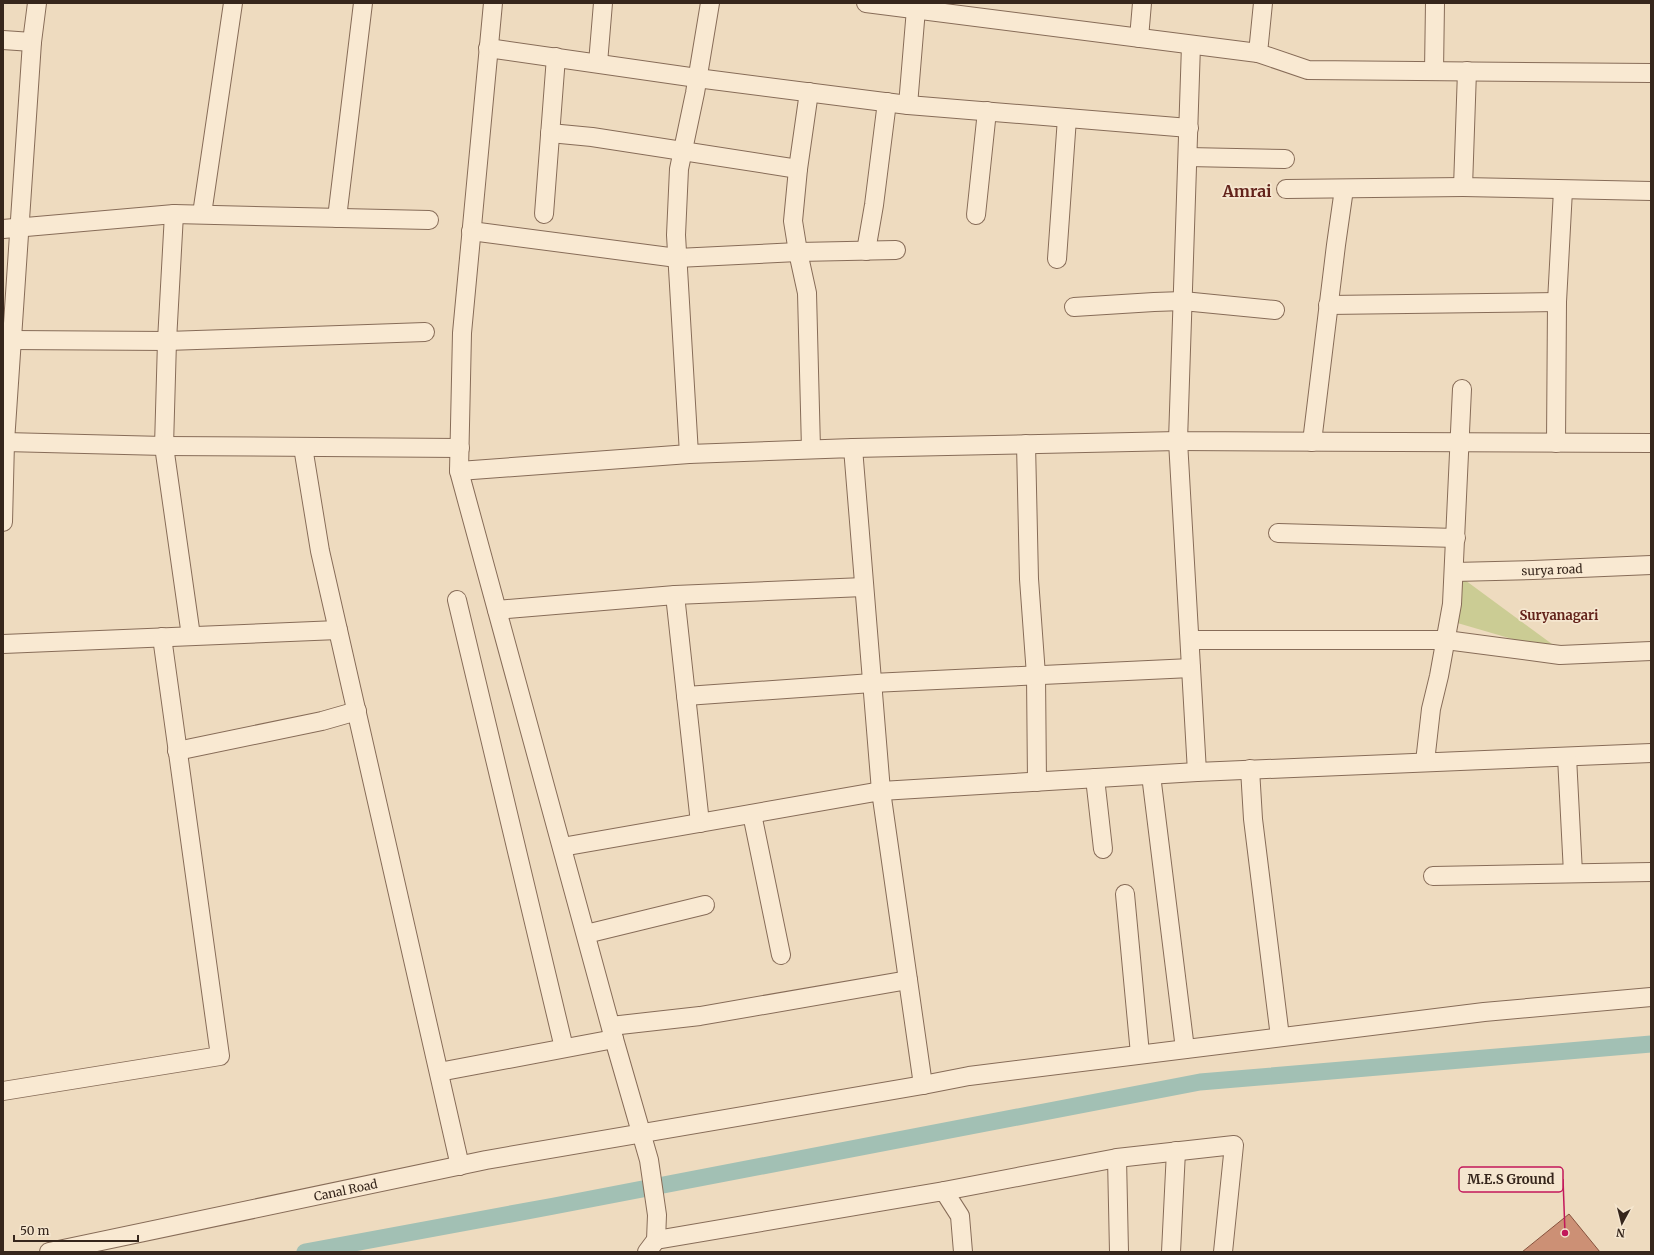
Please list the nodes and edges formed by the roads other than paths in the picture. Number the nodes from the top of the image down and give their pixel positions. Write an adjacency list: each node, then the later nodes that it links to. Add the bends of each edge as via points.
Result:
1 (37, 3): 14 (street)
2 (232, 3): 41 (street)
3 (362, 3): 44 (street)
4 (493, 3): 16 (street)
5 (603, 3): 19 (street)
6 (710, 3): 23 (street)
7 (866, 3): 11 (street)
8 (1142, 3): 12 (street)
9 (1263, 3): 17 (street)
10 (1435, 3): 20 (street)
11 (924, 8): 12 (street); 26 (street)
12 (1140, 38): 15 (street)
13 (3, 40): 14 (street)
14 (32, 42): 46 (street)
15 (1191, 45): 17 (street); 29 (street)
16 (488, 48): 18 (street); 47 (street)
17 (1258, 53): 20 (street, via 1308,70)
18 (556, 57): 19 (street); 30 (street)
19 (598, 63): 23 (street)
20 (1434, 71): 21 (street)
21 (1467, 71): 22 (street); 35 (street)
22 (1651, 73)
23 (698, 78): 24 (street); 31 (street)
24 (809, 92): 25 (street); 34 (street)
25 (887, 102): 26 (street); 49 (street)
26 (908, 105): 27 (street)
27 (987, 111): 28 (street); 43 (street)
28 (1067, 118): 29 (street); 52 (street)
29 (1189, 128): 32 (street)
30 (550, 133): 31 (street); 42 (street)
31 (682, 151): 34 (street); 51 (street, via 679,169)
32 (1188, 157): 33 (street); 53 (street)
33 (1285, 159)
34 (798, 169): 50 (street, via 793,221)
35 (1463, 187): 37 (street); 38 (street)
36 (1286, 189): 37 (street)
37 (1344, 189): 55 (street)
38 (1563, 190): 39 (street); 54 (street)
39 (1651, 191)
40 (174, 214): 41 (street); 46 (street); 60 (street)
41 (202, 214): 44 (street)
42 (544, 214)
43 (976, 215)
44 (337, 218): 45 (street)
45 (429, 220)
46 (11, 228): 59 (street)
47 (472, 230): 51 (street); 71 (street, via 462,333)
48 (896, 250): 49 (street)
49 (866, 251): 50 (street)
50 (798, 252): 51 (street); 73 (street, via 807,293)
51 (677, 258): 74 (street)
52 (1057, 259)
53 (1183, 301): 56 (street); 57 (street); 62 (street)
54 (1557, 302): 55 (street); 66 (street)
55 (1328, 305): 64 (street)
56 (1074, 307)
57 (1275, 310)
58 (425, 332): 60 (street)
59 (12, 340): 60 (street); 63 (street)
60 (167, 341): 69 (street)
61 (1462, 389): 65 (street)
62 (1178, 441): 64 (street); 68 (street); 88 (street)
63 (6, 442): 69 (street); 76 (street)
64 (1312, 442): 65 (street)
65 (1460, 442): 66 (street); 78 (street)
66 (1556, 443): 67 (street)
67 (1651, 443)
68 (1026, 444): 72 (street); 93 (street, via 1029,579)
69 (164, 446): 70 (street); 86 (street)
70 (303, 447): 71 (street); 85 (street, via 320,551)
71 (460, 448): 75 (street)
72 (853, 448): 73 (street); 81 (street)
73 (810, 449): 74 (street)
74 (689, 454): 75 (street)
75 (459, 471): 84 (street)
76 (3, 522)
77 (1278, 533): 78 (street)
78 (1456, 538): 80 (street)
79 (1651, 565): 80 (street, surya road)
80 (1454, 572): 89 (street)
81 (864, 587): 82 (street); 94 (street)
82 (674, 595): 84 (street); 95 (street)
83 (457, 600): 122 (street)
84 (497, 610): 109 (street)
85 (338, 630): 86 (street); 96 (street)
86 (191, 636): 87 (street)
87 (162, 637): 90 (street); 97 (street)
88 (1190, 640): 89 (street); 92 (street)
89 (1446, 640): 91 (street, via 1560,655); 100 (street, via 1431,709)
90 (3, 644)
91 (1651, 651)
92 (1191, 668): 93 (street); 102 (street)
93 (1036, 675): 94 (street); 105 (street)
94 (872, 684): 95 (street); 106 (street)
95 (686, 696): 108 (street)
96 (357, 711): 97 (street, via 322,721); 125 (street)
97 (177, 751): 127 (street, via 220,1056)
98 (1651, 753): 99 (street)
99 (1567, 757): 100 (street); 112 (street)
100 (1425, 762): 101 (street)
101 (1250, 770): 102 (street); 121 (street, via 1253,819)
102 (1197, 772): 103 (street)
103 (1151, 775): 104 (street); 123 (street)
104 (1095, 778): 105 (street); 110 (street)
105 (1036, 782): 106 (street)
106 (881, 791): 107 (street); 118 (street)
107 (752, 814): 108 (street); 117 (street)
108 (700, 823): 109 (street)
109 (562, 847): 116 (street)
110 (1103, 849)
111 (1651, 872): 112 (street)
112 (1573, 873): 113 (street)
113 (1433, 876)
114 (1125, 894): 124 (street)
115 (705, 905): 116 (street)
116 (586, 934): 120 (street)
117 (781, 955)
118 (908, 980): 120 (street); 126 (street)
119 (1651, 997): 121 (street, Canal Road, via 1484,1012)
120 (613, 1032): 122 (street); 128 (street)
121 (1280, 1037): 123 (street, Canal Road)
122 (564, 1048): 125 (street)
123 (1185, 1049): 124 (street, Canal Road)
124 (1140, 1054): 126 (street, Canal Road, via 969,1076)
125 (439, 1072): 131 (street)
126 (923, 1085): 128 (street, Canal Road)
127 (3, 1091)
128 (642, 1133): 131 (street, Canal Road); 133 (street, via 649,1160 657,1215)
129 (1176, 1151): 130 (street); 137 (street); 138 (street, via 1234,1145)
130 (1117, 1158): 132 (street); 136 (street)
131 (460, 1166): 134 (street, Canal Road)
132 (944, 1191): 133 (street); 135 (street, via 960,1216)
133 (651, 1246)
134 (49, 1252)
135 (963, 1252)
136 (1119, 1252)
137 (1171, 1252)
138 (1223, 1252)

